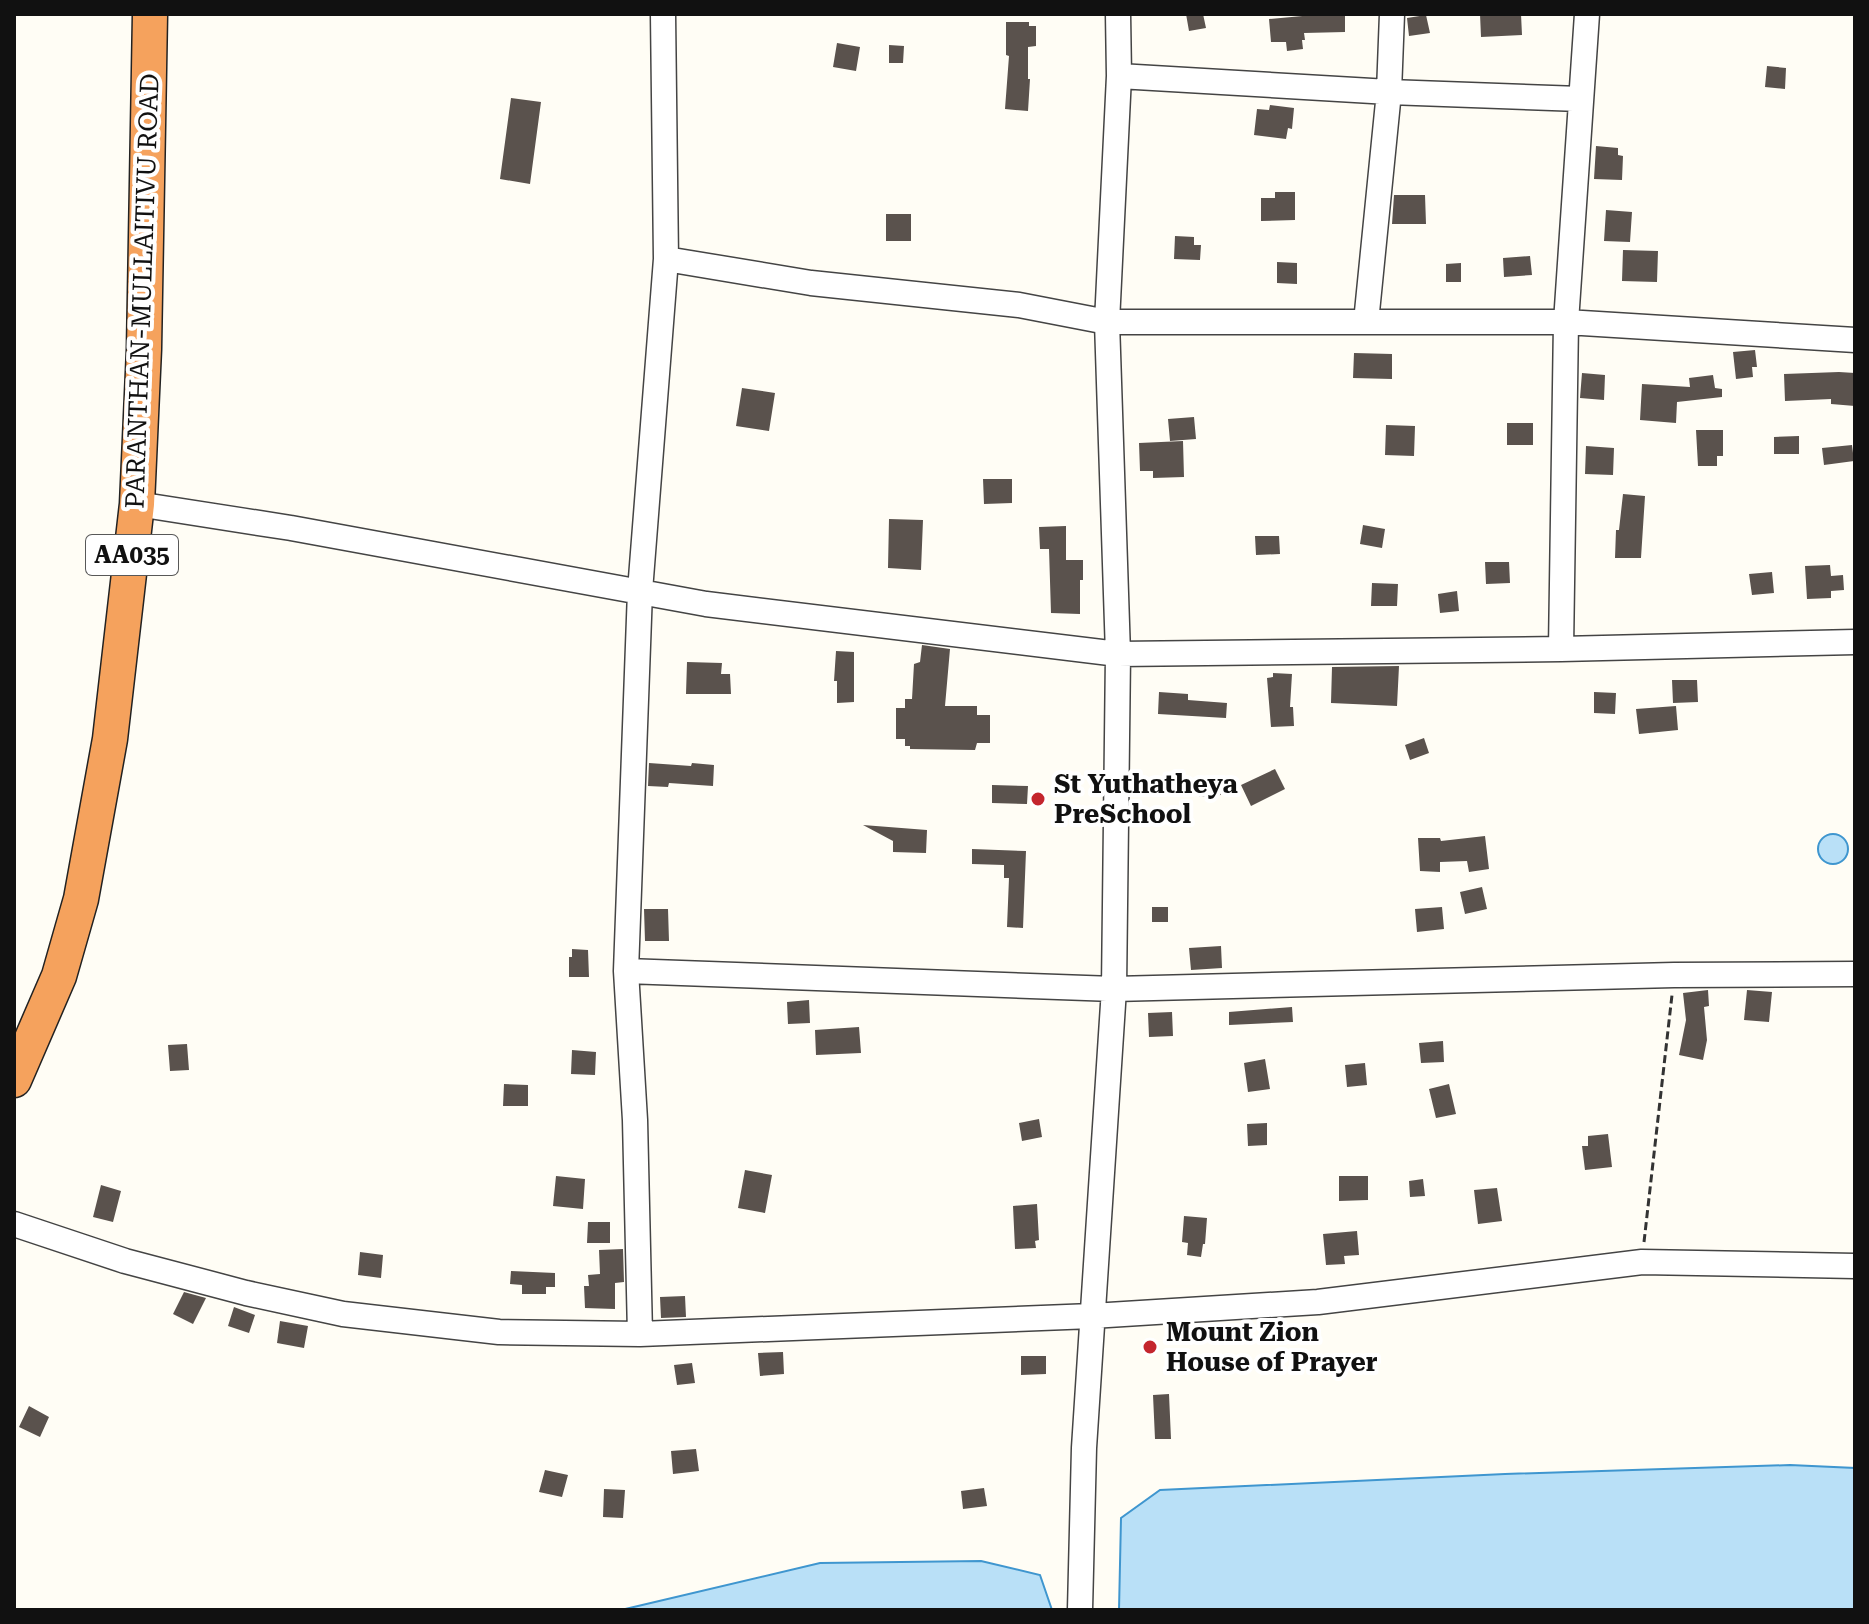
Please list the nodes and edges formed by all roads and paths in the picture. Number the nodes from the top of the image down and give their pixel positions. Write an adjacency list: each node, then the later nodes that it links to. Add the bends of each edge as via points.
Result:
1 (150, 14): 14 (highway, PARANTHAN-MULLAITIVU ROAD / AA035)
2 (663, 14): 9 (street)
3 (1118, 14): 6 (street)
4 (1392, 14): 7 (street)
5 (1587, 14): 8 (street)
6 (1119, 76): 7 (street); 10 (street)
7 (1389, 92): 8 (street); 11 (street)
8 (1580, 99): 12 (street)
9 (666, 259): 10 (street, via 811,283 1019,305); 15 (street)
10 (1107, 322): 11 (street); 18 (street)
11 (1366, 322): 12 (street)
12 (1566, 322): 13 (street); 17 (street)
13 (1855, 340)
14 (137, 504): 15 (street); 23 (highway, PARANTHAN-MULLAITIVU ROAD / AA035, via 110,739 81,899 59,976)
15 (640, 591): 18 (street, via 706,604); 19 (street)
16 (1855, 642): 17 (street)
17 (1561, 649): 18 (street)
18 (1118, 654): 22 (street)
19 (626, 971): 22 (street); 28 (street)
20 (1855, 974): 21 (street)
21 (1674, 975): 22 (street); 25 (path)
22 (1114, 989): 27 (street)
23 (14, 1080)
24 (14, 1224): 28 (street, via 125,1261 343,1314 499,1332)
25 (1642, 1262): 26 (street); 27 (street, via 1318,1302)
26 (1855, 1266)
27 (1092, 1316): 28 (street); 29 (street)
28 (640, 1334)
29 (1080, 1610)

